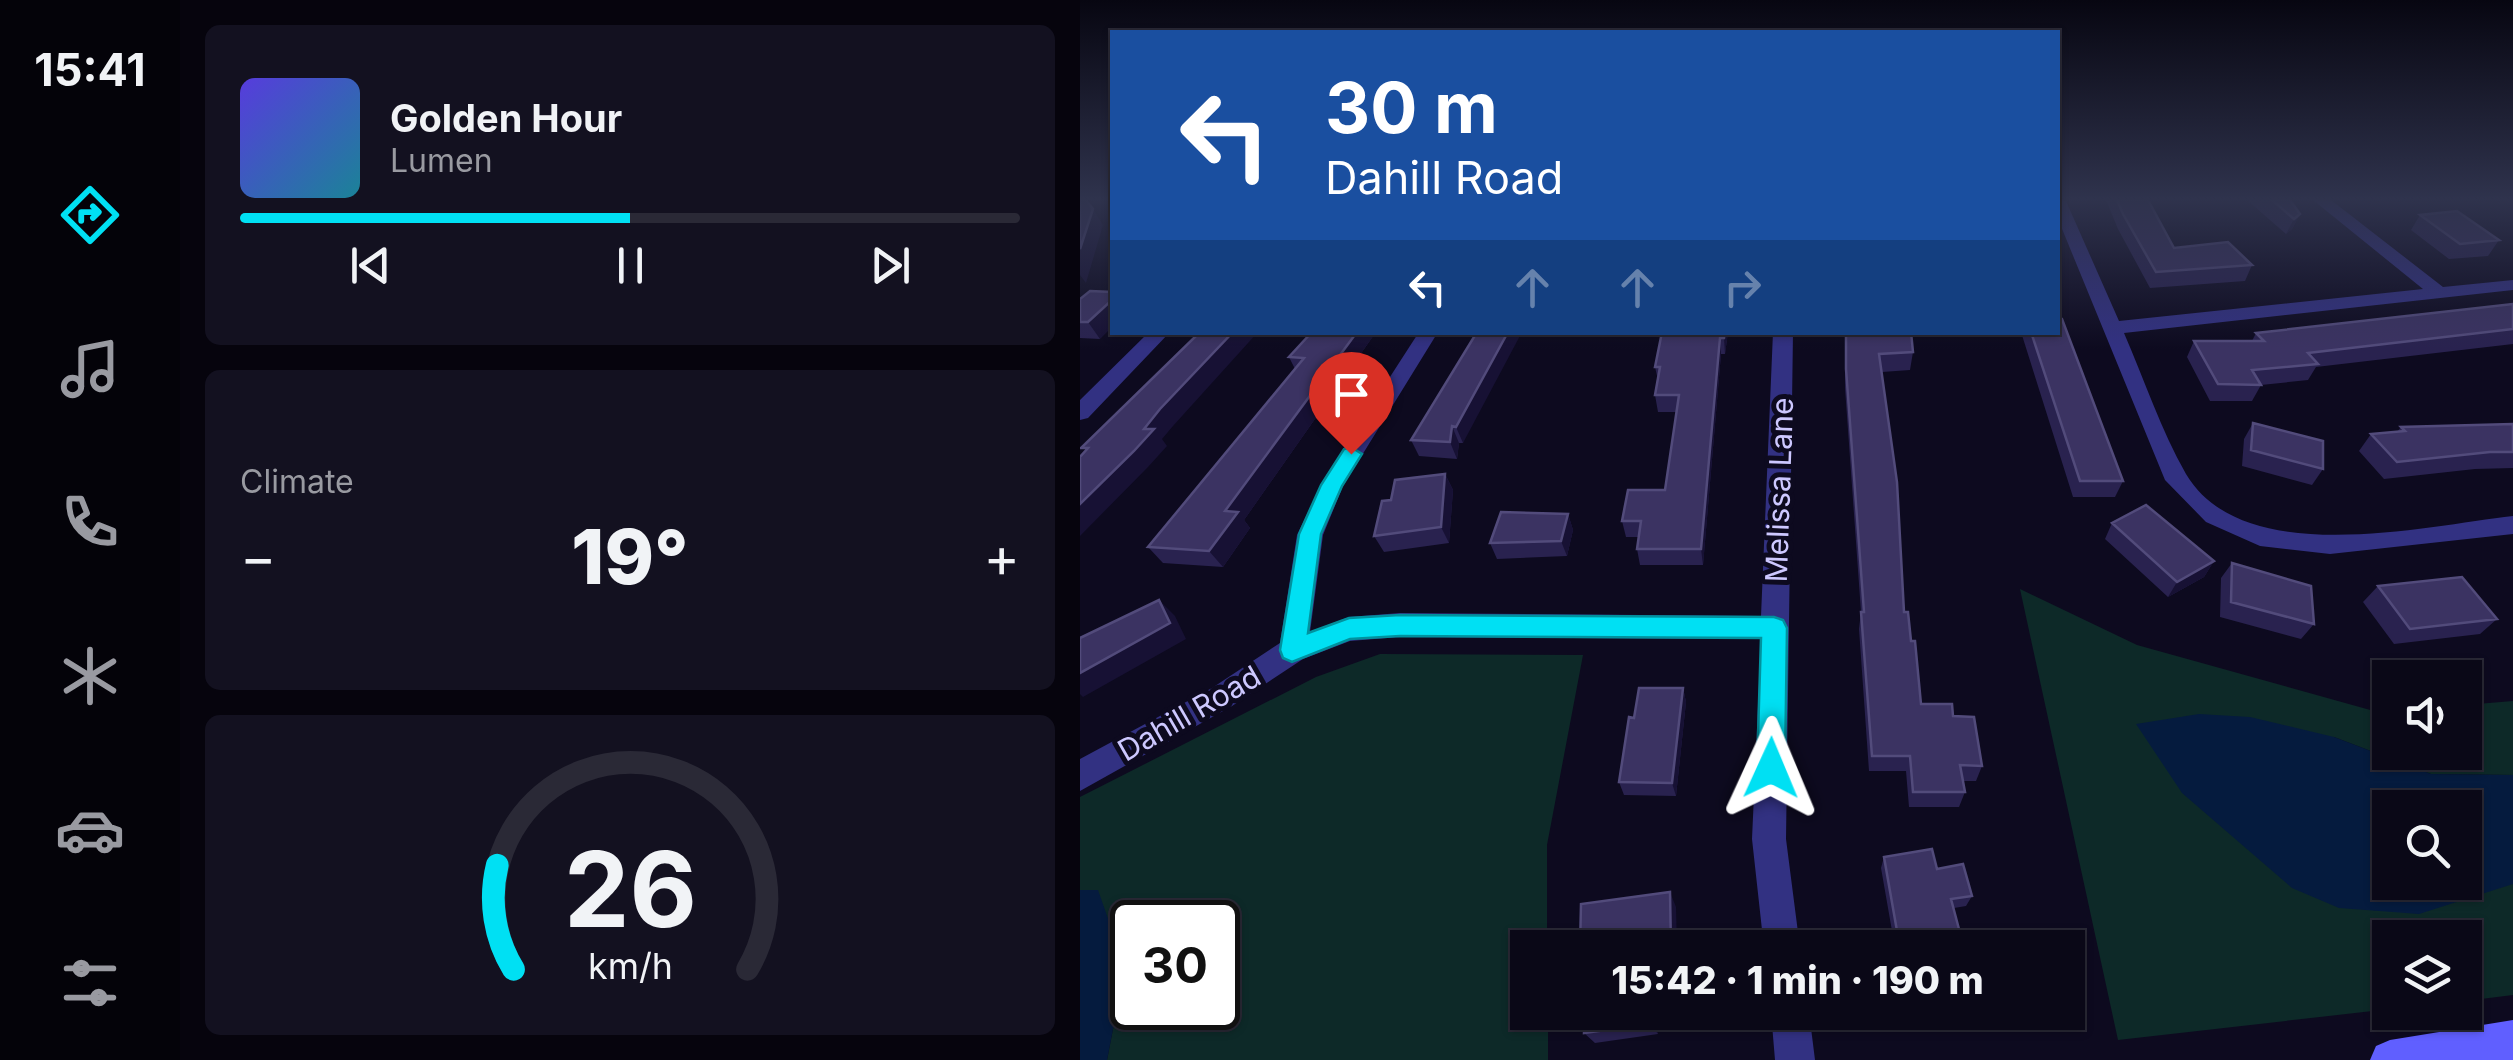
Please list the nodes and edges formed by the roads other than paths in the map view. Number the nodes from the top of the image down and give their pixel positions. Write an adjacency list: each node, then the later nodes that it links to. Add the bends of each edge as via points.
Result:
1 (2078, 249): 5 (street)
2 (2383, 249): 4 (street)
3 (2513, 286): 4 (street)
4 (2439, 294): 5 (street)
5 (2112, 328): 10 (street, via 2177,480 2220,519 2264,539 2319,545)
6 (1159, 335): 9 (street)
7 (1427, 335): 12 (street, via 1332,485 1310,534)
8 (1782, 335): 11 (street, Melissa Lane)
9 (1080, 413)
10 (2513, 524)
11 (1774, 628): 12 (street, Dahill Road, via 1400,626 1349,629); 14 (street, Melissa Lane, via 1770,838)
12 (1292, 650): 13 (street, Dahill Road)
13 (1080, 776)
14 (1780, 930)
15 (1792, 1030): 17 (street)
16 (2513, 1040): 18 (main road)
17 (1795, 1060)
18 (2390, 1060)

